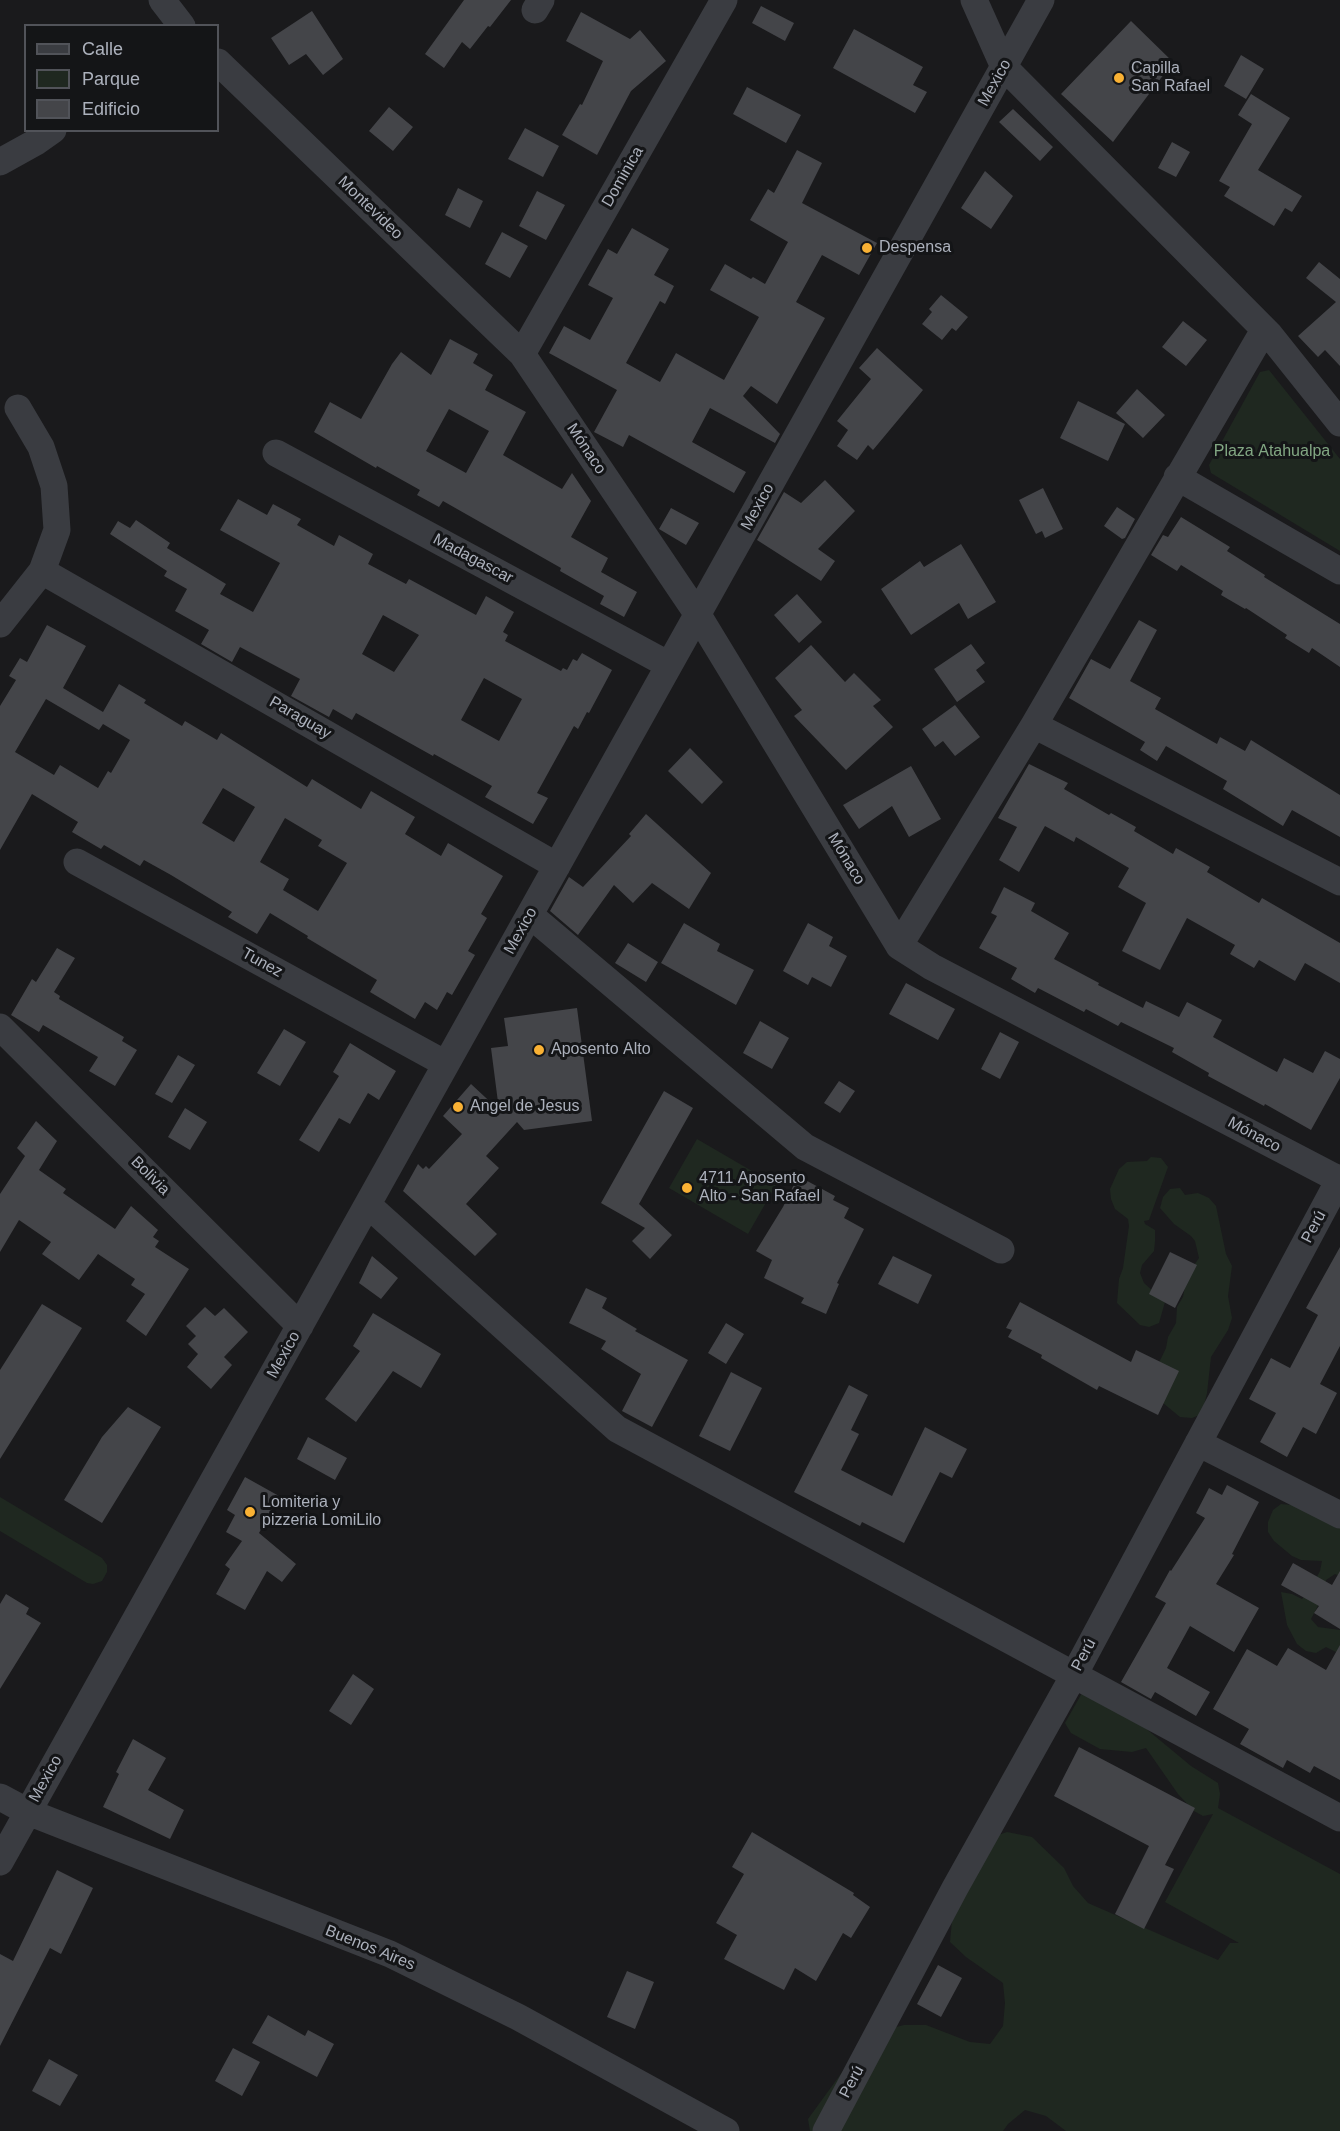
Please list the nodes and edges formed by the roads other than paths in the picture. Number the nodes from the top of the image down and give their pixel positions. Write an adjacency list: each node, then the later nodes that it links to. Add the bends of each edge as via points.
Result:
1 (162, 0): 5 (street)
2 (723, 0): 11 (street, Dominica)
3 (974, 0): 7 (street)
4 (1041, 0): 7 (street, Mexico)
5 (180, 24)
6 (219, 63): 11 (street, Montevideo)
7 (1004, 67): 10 (street); 18 (street, Mexico)
8 (50, 132): 9 (street)
9 (0, 162)
10 (1264, 330): 13 (street); 15 (street)
11 (522, 354): 18 (street, Mónaco)
12 (18, 408): 16 (street, via 41,447 54,486 57,530)
13 (1340, 423)
14 (276, 453): 20 (street, Madagascar)
15 (1177, 477): 17 (street); 21 (street)
16 (42, 571): 19 (street); 23 (street, Paraguay)
17 (1340, 571)
18 (698, 615): 20 (street, Mexico); 26 (street, Mónaco)
19 (0, 624)
20 (669, 665): 23 (street, Mexico)
21 (1034, 725): 24 (street); 26 (street)
22 (77, 862): 28 (street, Tunez)
23 (557, 866): 25 (street, Mexico)
24 (1340, 882)
25 (530, 915): 28 (street, Mexico); 31 (street, via 805,1147)
26 (899, 946): 29 (street, Mónaco, via 932,967)
27 (0, 1027): 32 (street, Bolivia)
28 (446, 1064): 30 (street, Mexico)
29 (1340, 1179): 33 (street, Perú)
30 (368, 1205): 32 (street, Mexico); 35 (street, via 617,1429)
31 (1001, 1250)
32 (300, 1326): 37 (street, Mexico)
33 (1198, 1443): 34 (street); 35 (street, Perú)
34 (1340, 1515)
35 (1074, 1675): 38 (street); 41 (street, Perú)
36 (0, 1797): 37 (street, Buenos Aires)
37 (28, 1812): 39 (street, Mexico); 40 (street, Buenos Aires, via 390,1954 518,2017)
38 (1340, 1818)
39 (0, 1862)
40 (726, 2131)
41 (826, 2131)

